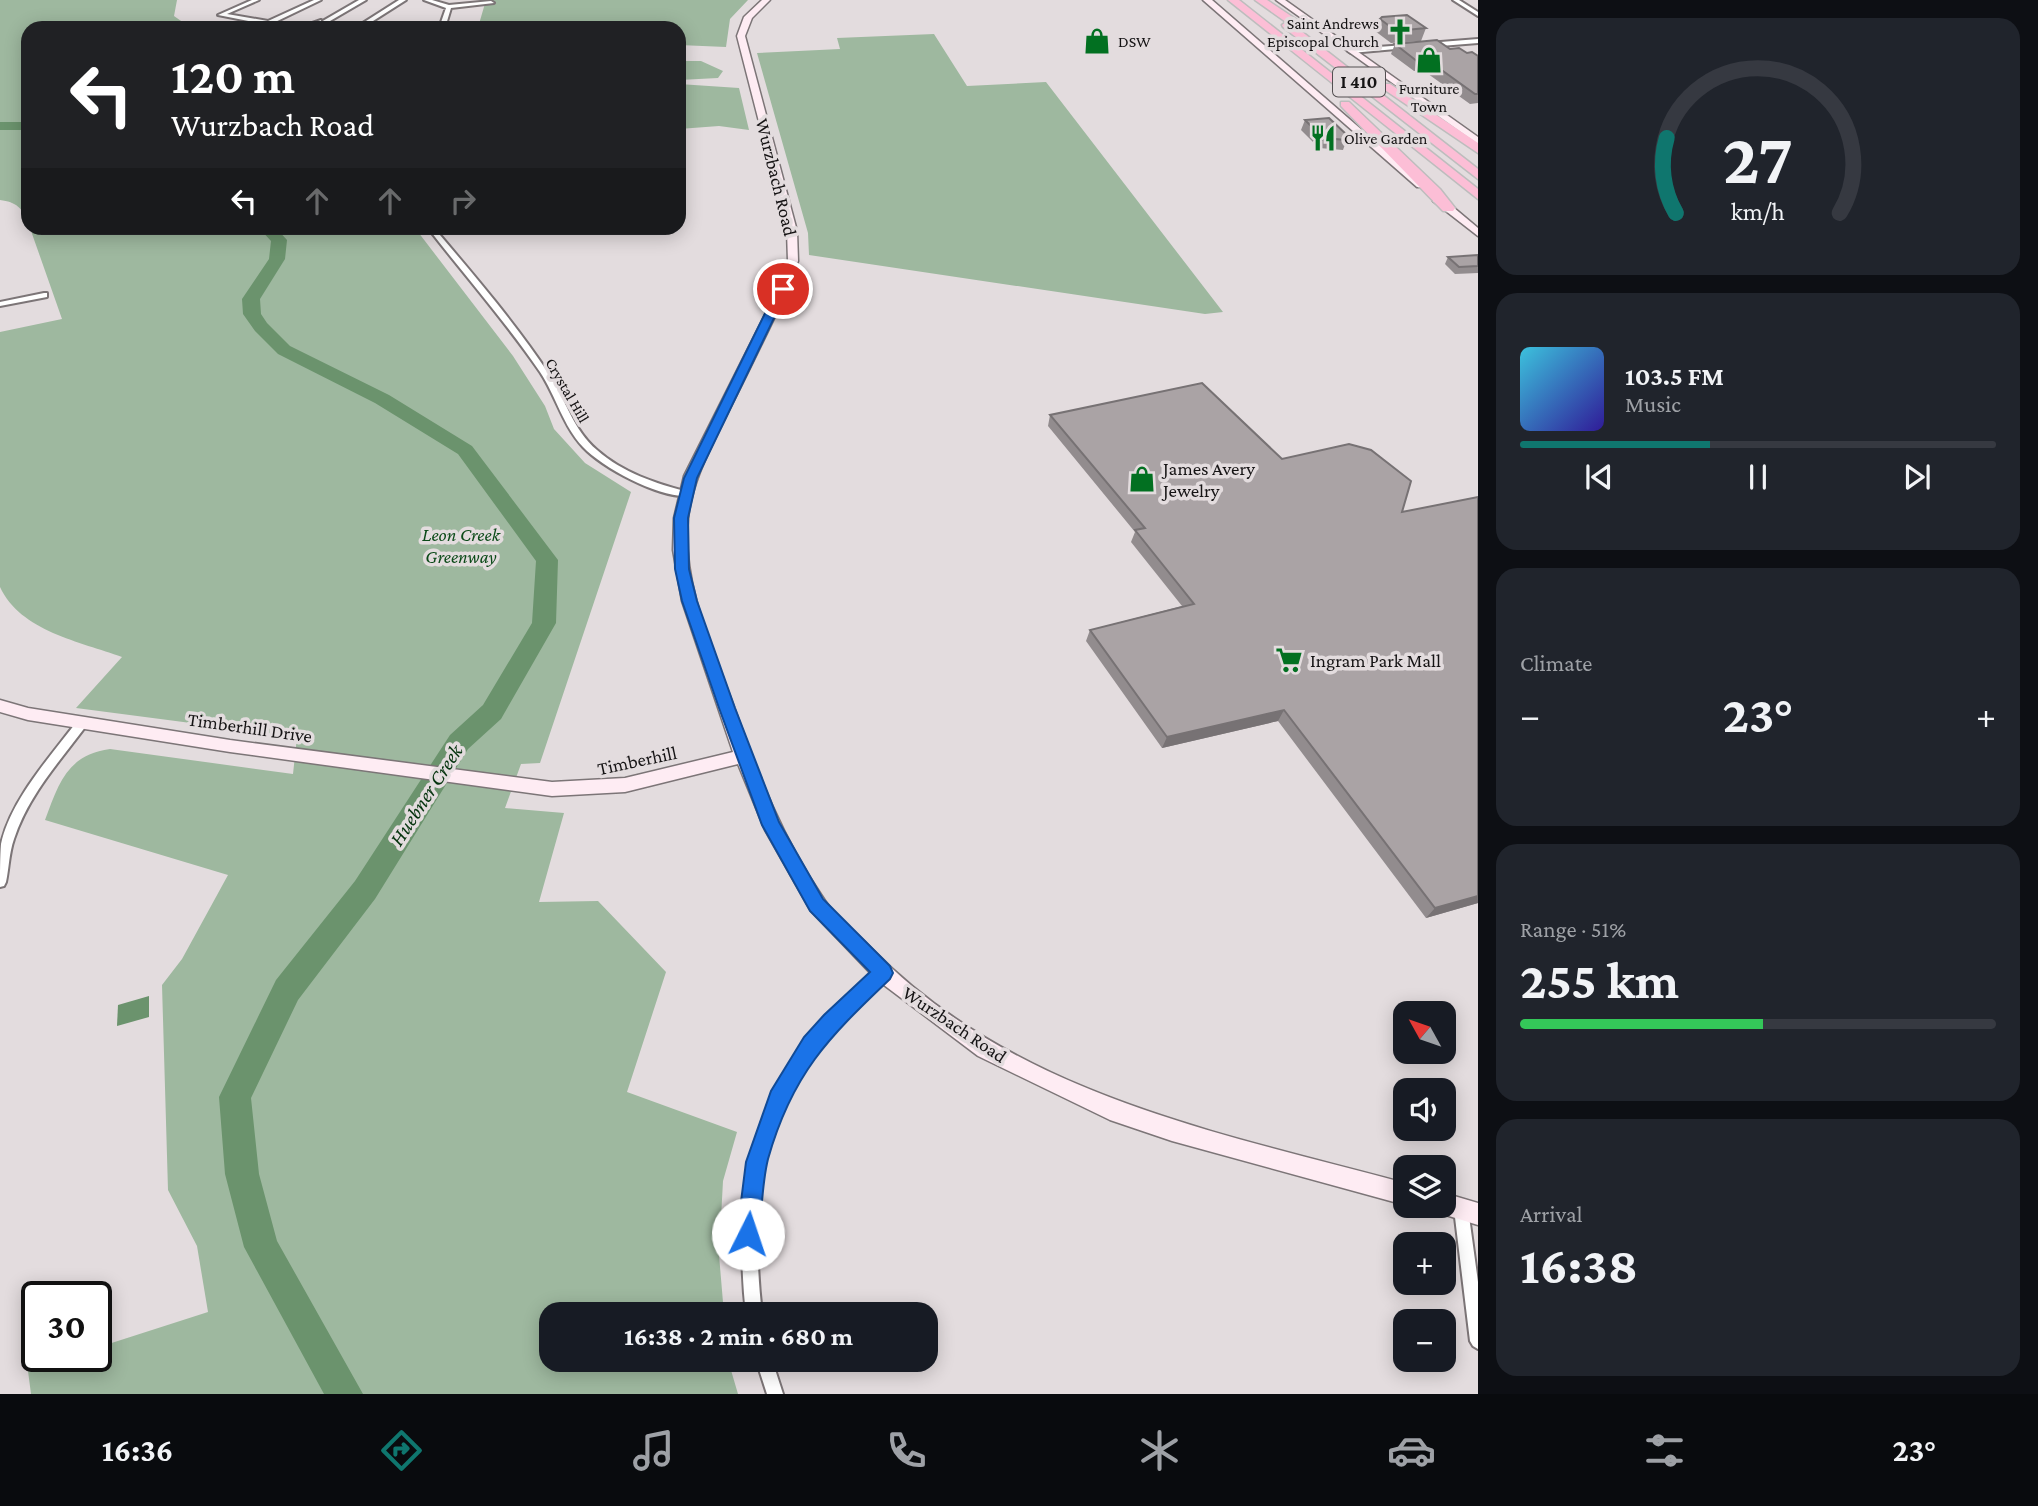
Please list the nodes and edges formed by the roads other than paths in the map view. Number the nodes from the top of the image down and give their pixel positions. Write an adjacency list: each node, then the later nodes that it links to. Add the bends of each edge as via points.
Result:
1 (256, 0): 17 (street, via 220,15)
2 (318, 0): 18 (street)
3 (363, 0): 16 (street)
4 (403, 0): 21 (street)
5 (427, 0): 14 (street)
6 (766, 0): 37 (main road, Wurzbach Road, via 748,17 741,36 792,231 793,261)
7 (1207, 0): 32 (main road)
8 (1233, 0): 27 (highway, I 410)
9 (1254, 0): 30 (highway, I 410)
10 (1260, 0): 29 (highway)
11 (1280, 0): 26 (main road)
12 (1456, 0): 15 (street)
13 (491, 3): 14 (street)
14 (449, 7): 22 (street)
15 (1478, 14)
16 (338, 15): 19 (street); 20 (street)
17 (257, 21)
18 (273, 21)
19 (321, 21)
20 (327, 21)
21 (369, 21)
22 (444, 21)
23 (1478, 41): 24 (street)
24 (1425, 45)
25 (1412, 46): 26 (street)
26 (1351, 51): 28 (main road)
27 (1316, 68): 31 (highway, I 410); 32 (highway, via 1319,78)
28 (1478, 141)
29 (1478, 149)
30 (1478, 175)
31 (1478, 195)
32 (1448, 208): 33 (main road)
33 (1478, 233)
34 (437, 235): 37 (street, Crystal Hill, via 549,379 584,444 624,473)
35 (44, 295): 36 (street)
36 (0, 303)
37 (685, 494): 40 (main road, Wurzbach Road, via 682,569)
38 (0, 706): 39 (main road, Timberhill Drive)
39 (82, 723): 41 (main road, Timberhill Drive); 42 (street, via 37,783)
40 (743, 756): 41 (main road, Timberhill, via 605,790); 44 (main road, Wurzbach Road, via 771,825 817,905)
41 (496, 782)
42 (4, 842): 43 (street)
43 (0, 882)
44 (883, 973): 45 (main road, Wurzbach Road, via 985,1049 1110,1110); 47 (street, via 811,1044 766,1129 748,1234)
45 (1393, 1191)
46 (1461, 1209): 48 (street)
47 (752, 1302)
48 (1478, 1341)
49 (768, 1372): 50 (street)
50 (775, 1394)

